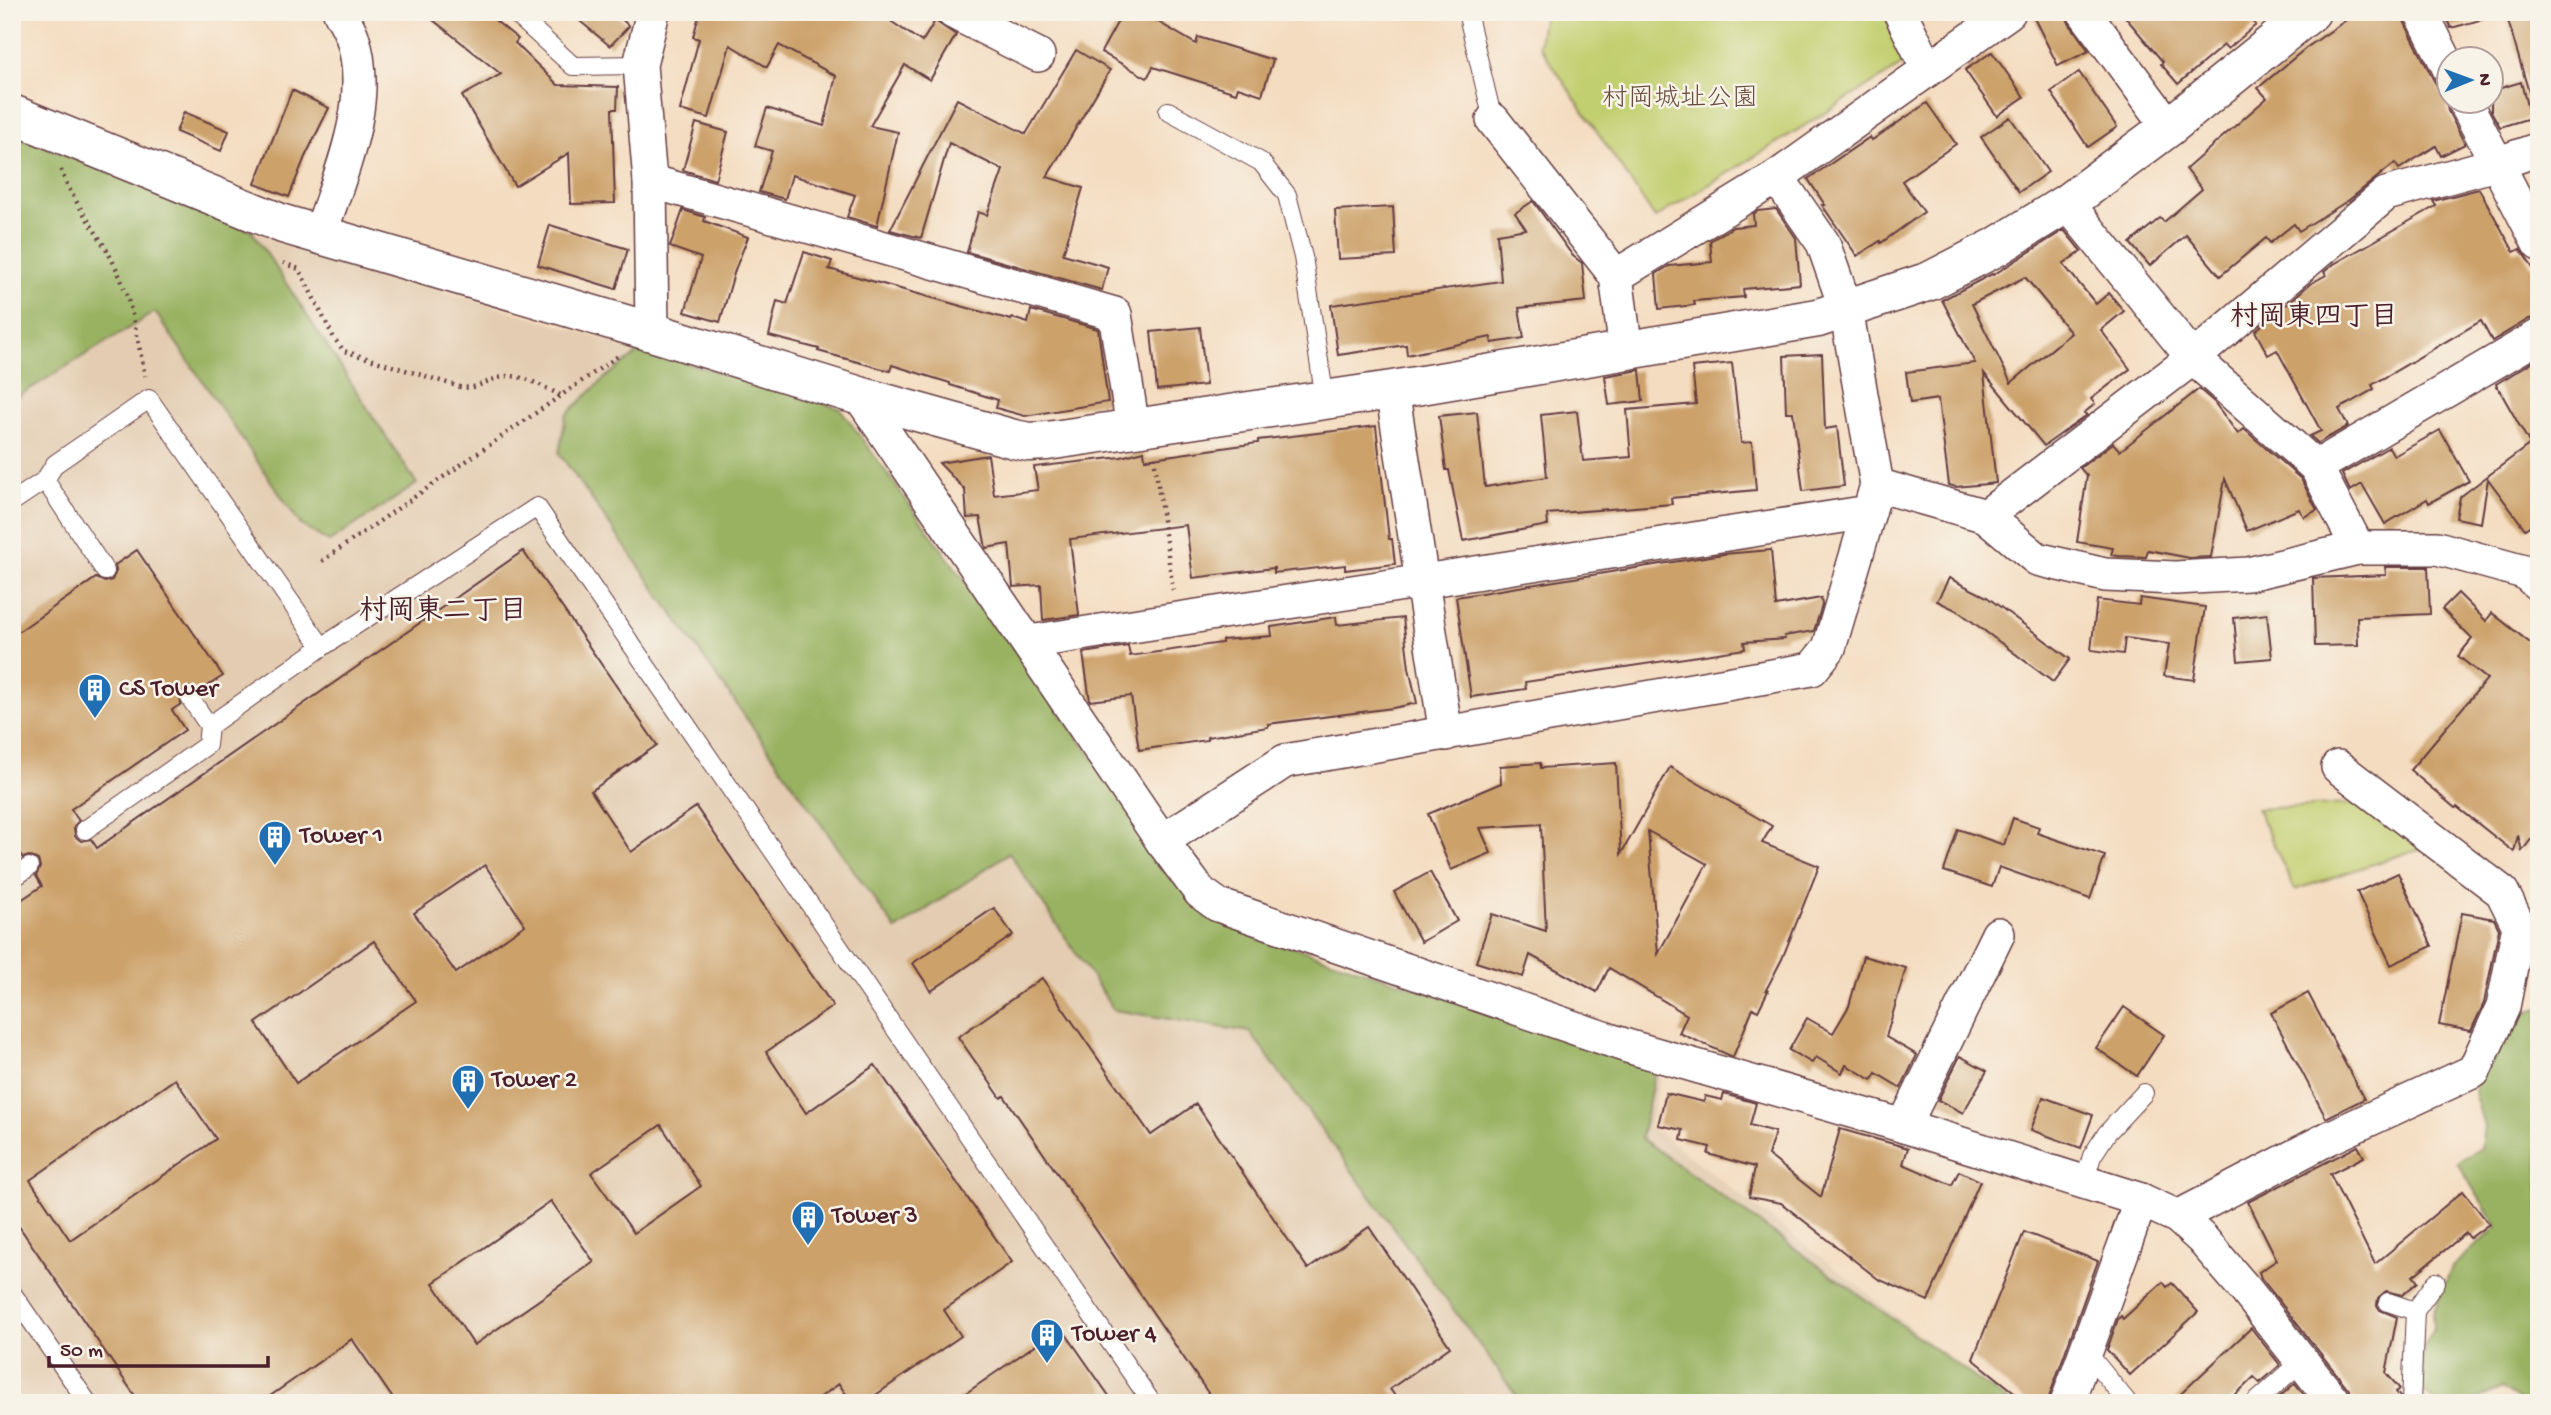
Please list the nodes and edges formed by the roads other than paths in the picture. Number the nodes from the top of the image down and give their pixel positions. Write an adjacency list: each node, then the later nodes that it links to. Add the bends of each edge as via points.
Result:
1 (340, 12): 25 (street, via 352,36 359,102)
2 (514, 12): 13 (lane, via 573,66)
3 (653, 12): 13 (street)
4 (953, 12): 12 (street)
5 (1467, 12): 18 (lane)
6 (1900, 12): 14 (street)
7 (2008, 12): 14 (street)
8 (2084, 12): 19 (street)
9 (2311, 12): 19 (street)
10 (2421, 12): 11 (street)
11 (2437, 46)
12 (1038, 55)
13 (640, 65): 23 (street)
14 (1928, 69): 22 (street)
15 (1168, 111): 35 (lane, via 1261,162 1287,195 1303,257)
16 (12, 114): 25 (street)
17 (2472, 116): 21 (street)
18 (1493, 120): 27 (street)
19 (2169, 127): 24 (street)
20 (2539, 149): 21 (street)
21 (2496, 164): 26 (street); 32 (street, via 2386,194)
22 (1777, 177): 27 (street); 28 (street, via 1823,243)
23 (650, 181): 29 (street); 36 (street, via 1115,314)
24 (2067, 202): 28 (street, via 1996,247 1930,281); 32 (street)
25 (320, 235): 29 (street)
26 (2539, 244)
27 (1616, 275): 31 (street)
28 (1846, 309): 31 (street, via 1818,318); 39 (street)
29 (652, 332): 34 (street)
30 (2539, 336): 37 (street)
31 (1626, 351): 33 (street)
32 (2193, 358): 37 (street); 41 (street)
33 (1392, 390): 35 (street); 45 (street)
34 (860, 396): 36 (street, via 1029,442); 46 (street)
35 (1325, 400): 36 (street)
36 (1141, 426)
37 (2316, 467): 42 (street)
38 (45, 480): 40 (lane); 43 (lane); 47 (lane, via 55,464 149,399)
39 (1873, 499): 41 (street); 45 (street); 50 (street, via 1829,648 1812,669)
40 (12, 502)
41 (1986, 516): 42 (street, via 2037,559 2105,575 2248,574)
42 (2358, 548): 44 (street, via 2437,548)
43 (106, 571)
44 (2534, 572)
45 (1422, 581): 46 (street); 50 (street)
46 (1029, 642): 53 (street)
47 (322, 647): 49 (lane); 69 (lane, via 537,507)
48 (190, 698): 49 (lane)
49 (209, 726): 52 (lane, via 207,745)
50 (1446, 734): 53 (street, via 1284,761)
51 (2338, 767): 61 (street, via 2502,892 2519,926 2503,1007 2473,1071 2329,1138)
52 (85, 830)
53 (1163, 841): 58 (street, via 1200,892 1250,918 1627,1046)
54 (29, 867): 55 (lane)
55 (12, 879)
56 (1998, 934): 58 (street)
57 (2144, 1093): 59 (lane, via 2106,1133 2092,1156)
58 (1905, 1126): 59 (street)
59 (2084, 1183): 60 (street)
60 (2141, 1200): 61 (street); 66 (street)
61 (2178, 1217): 67 (street, via 2245,1289)
62 (2435, 1282): 65 (lane)
63 (12, 1293): 68 (lane)
64 (2388, 1302): 65 (lane)
65 (2415, 1311): 74 (lane)
66 (2085, 1350): 70 (street); 71 (lane)
67 (2301, 1362): 72 (lane); 73 (street)
68 (88, 1403)
69 (1152, 1403)
70 (2067, 1403)
71 (2128, 1403)
72 (2255, 1403)
73 (2335, 1403)
74 (2411, 1403)

